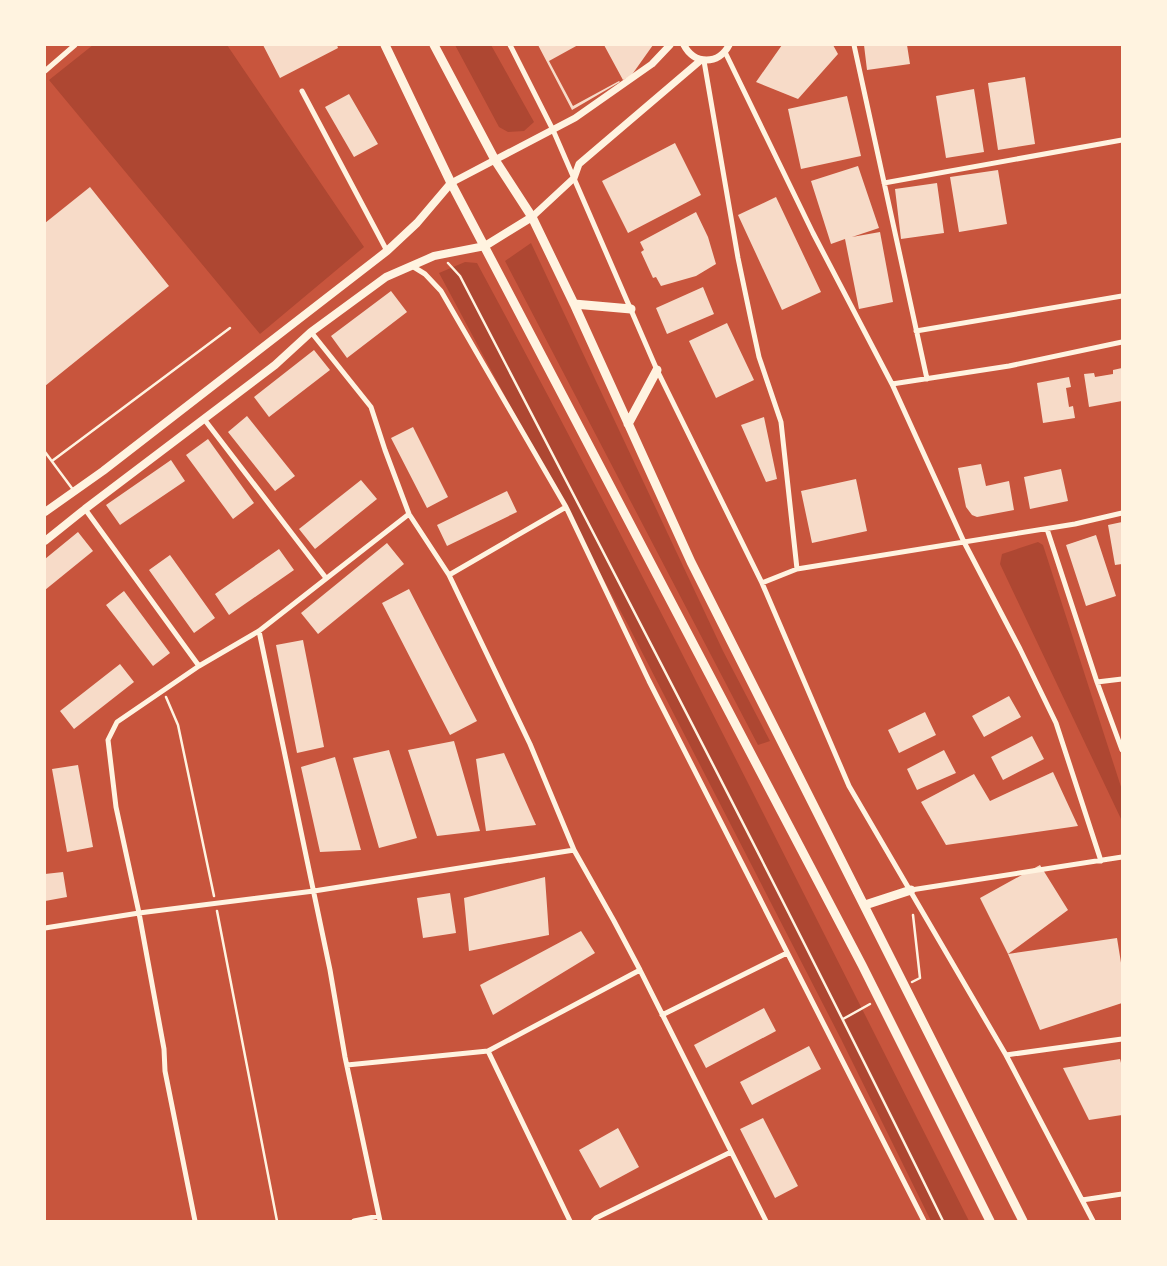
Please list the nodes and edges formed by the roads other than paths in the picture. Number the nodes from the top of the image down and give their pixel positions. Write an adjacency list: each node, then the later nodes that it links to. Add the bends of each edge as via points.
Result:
1 (75, 45): 10 (street)
2 (385, 45): 16 (highway)
3 (434, 45): 14 (highway)
4 (510, 45): 12 (street)
5 (670, 45): 12 (street, via 652,64)
6 (684, 45): 9 (street, via 688,52)
7 (854, 45): 17 (street)
8 (728, 47): 9 (street, via 719,57); 31 (street, via 813,233)
9 (702, 60): 15 (street, via 579,164); 45 (street, via 751,320 781,422)
10 (45, 71)
11 (302, 91): 20 (street)
12 (553, 130): 14 (street); 15 (street)
13 (1122, 140): 17 (street)
14 (495, 160): 16 (street); 18 (highway)
15 (574, 178): 18 (street); 24 (street)
16 (452, 183): 19 (highway); 20 (main road)
17 (884, 183): 26 (street)
18 (532, 218): 19 (main road); 23 (highway)
19 (485, 246): 21 (main road, via 434,256); 79 (highway, via 857,956)
20 (387, 251): 36 (main road)
21 (412, 266): 27 (main road, via 386,277); 37 (street, via 441,291)
22 (1122, 296): 26 (street)
23 (574, 304): 24 (highway); 33 (highway)
24 (631, 309): 29 (street)
25 (230, 328): 35 (lane)
26 (916, 331): 30 (street)
27 (311, 332): 32 (main road, via 275,365); 41 (street, via 372,407)
28 (1122, 342): 30 (street, via 1009,366)
29 (657, 370): 33 (highway); 48 (street)
30 (927, 379): 31 (street)
31 (892, 384): 44 (street)
32 (204, 419): 38 (main road); 47 (street)
33 (628, 424): 59 (highway, via 691,562)
34 (45, 452): 35 (lane)
35 (52, 462): 36 (lane)
36 (74, 492): 39 (main road)
37 (566, 507): 46 (street); 62 (street, via 649,680)
38 (85, 508): 43 (main road); 50 (street)
39 (45, 512)
40 (1122, 513): 42 (street)
41 (409, 514): 46 (street); 47 (street)
42 (1047, 529): 44 (street); 52 (street)
43 (45, 541)
44 (964, 542): 45 (street); 56 (street, via 1056,723)
45 (797, 569): 48 (street)
46 (449, 575): 54 (street, via 530,744)
47 (326, 578): 49 (street)
48 (762, 583): 57 (street, via 849,786)
49 (259, 631): 50 (street); 58 (street)
50 (199, 666): 60 (street, via 117,722 108,740 116,807)
51 (1122, 678): 52 (street)
52 (1097, 682): 53 (street)
53 (1122, 750)
54 (574, 850): 58 (street); 63 (street)
55 (1122, 857): 56 (street)
56 (1101, 861): 57 (street)
57 (911, 890): 59 (highway); 67 (street)
58 (314, 892): 60 (street); 68 (street)
59 (864, 905): 80 (highway)
60 (139, 913): 61 (street); 73 (street, via 164,1049 165,1071)
61 (45, 928)
62 (787, 952): 64 (street); 78 (street)
63 (640, 970): 64 (street); 66 (street)
64 (662, 1015): 69 (street)
65 (1122, 1039): 67 (street)
66 (488, 1052): 68 (street); 75 (street)
67 (1006, 1055): 71 (street)
68 (347, 1066): 72 (street)
69 (731, 1152): 76 (street); 77 (street)
70 (1122, 1194): 71 (street)
71 (1082, 1200): 81 (street)
72 (380, 1218): 74 (street)
73 (195, 1221)
74 (354, 1221)
75 (570, 1221)
76 (593, 1221)
77 (766, 1221)
78 (924, 1221)
79 (990, 1221)
80 (1023, 1221)
81 (1093, 1221)

